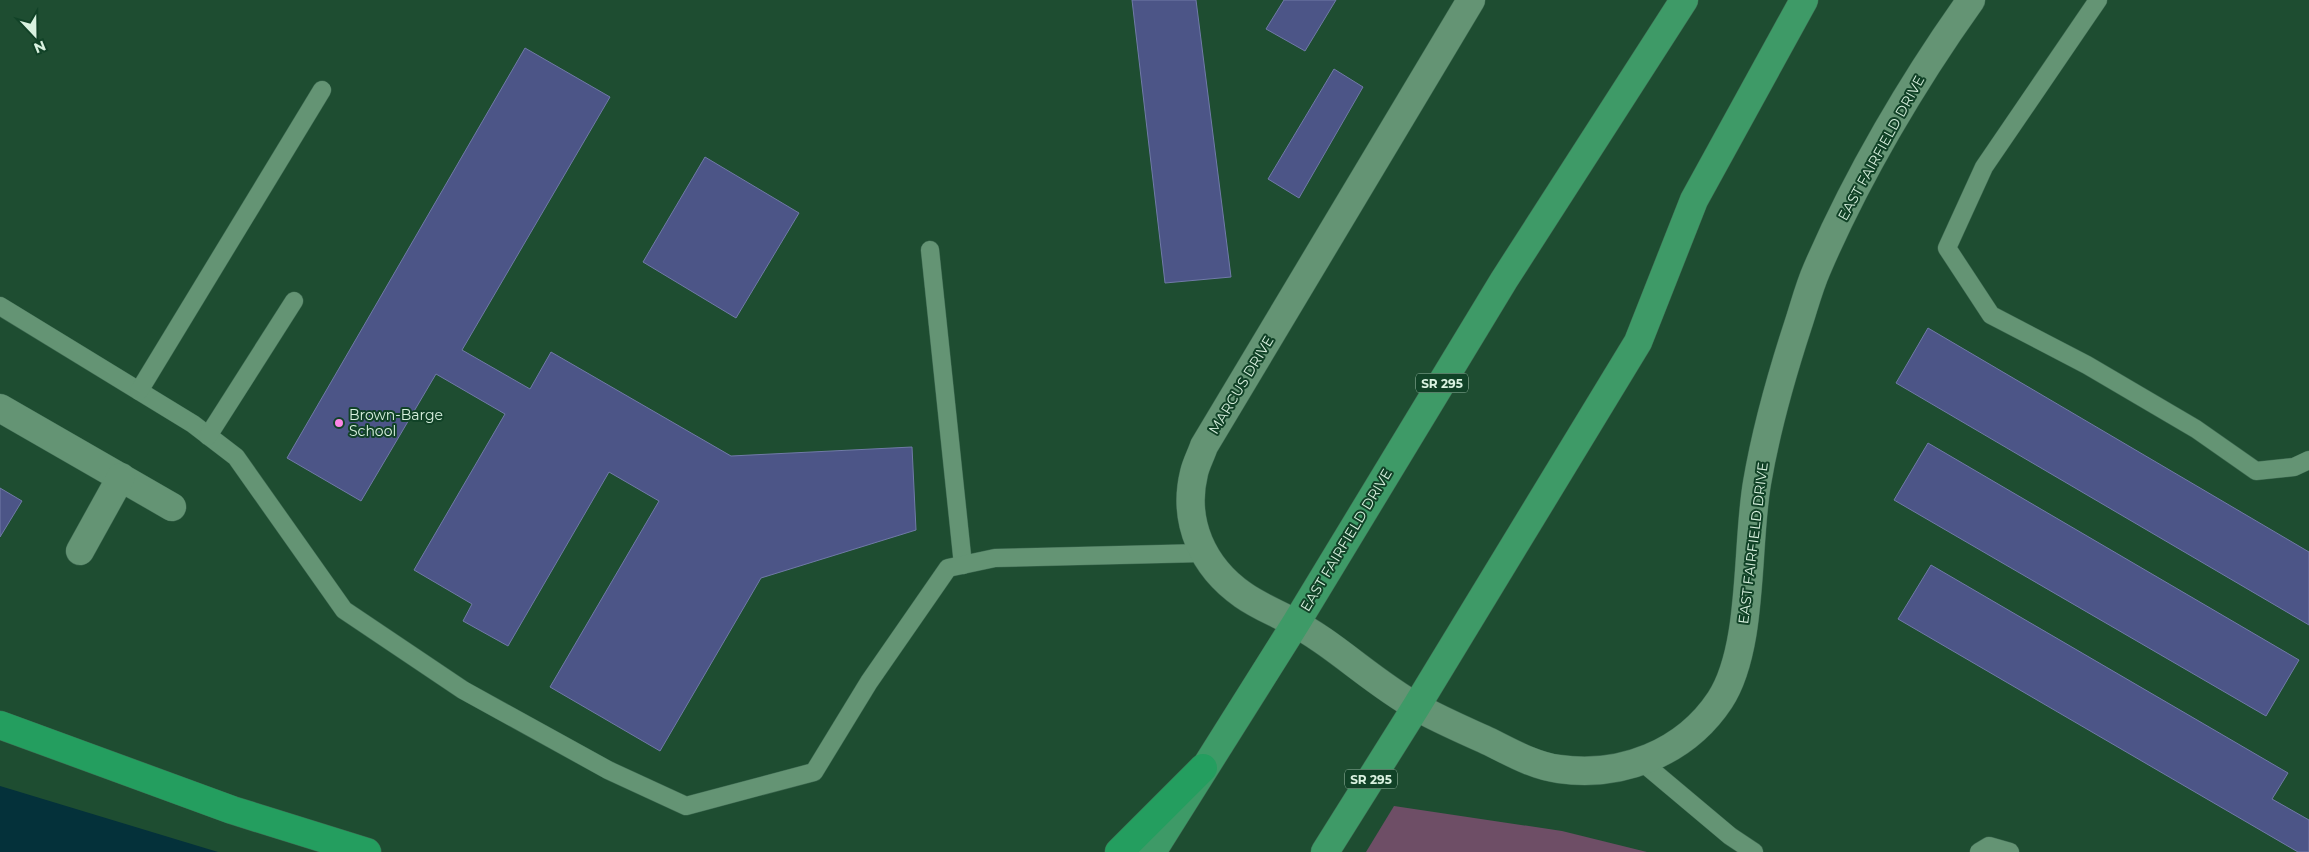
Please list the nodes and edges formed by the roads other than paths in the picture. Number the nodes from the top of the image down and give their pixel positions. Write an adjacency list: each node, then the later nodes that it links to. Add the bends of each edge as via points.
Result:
1 (1471, 0): 17 (street, MARCUS DRIVE, via 1204,446 1194,474 1190,505 1194,530)
2 (1684, 0): 19 (main road, EAST FAIRFIELD DRIVE / SR 295, via 1504,280)
3 (1804, 0): 20 (main road, SR 295, via 1694,200 1638,342)
4 (1971, 0): 22 (street, EAST FAIRFIELD DRIVE, via 1925,70 1856,187 1815,273 1782,374 1757,483 1740,651 1728,684 1719,701 1694,730 1671,748)
5 (2098, 0): 13 (lane, via 1984,167 1947,248 1991,315 2087,365 2196,429 2256,471 2294,467)
6 (322, 90): 10 (lane)
7 (930, 250): 18 (lane)
8 (294, 302): 12 (lane)
9 (0, 306): 10 (lane)
10 (138, 391): 12 (lane)
11 (0, 408): 14 (street)
12 (208, 436): 18 (lane, via 236,457 344,610 463,690 608,770 686,806 814,772 869,682 948,568)
13 (2309, 460)
14 (121, 477): 15 (street); 16 (street)
15 (172, 506)
16 (80, 551)
17 (1203, 553): 18 (lane, via 995,558); 19 (street, MARCUS DRIVE, via 1220,577 1246,598)
18 (963, 565)
19 (1296, 623): 20 (street, MARCUS DRIVE); 23 (main road, EAST FAIRFIELD DRIVE / SR 295)
20 (1416, 707): 22 (street, EAST FAIRFIELD DRIVE, via 1552,768 1604,771); 27 (main road, SR 295)
21 (0, 725): 24 (highway, via 223,807)
22 (1642, 762): 28 (lane, via 1730,836)
23 (1203, 768): 25 (highway); 26 (main road, EAST FAIRFIELD DRIVE / SR 295)
24 (367, 852)
25 (1120, 852)
26 (1152, 852)
27 (1325, 852)
28 (1754, 852)
29 (1979, 852): 30 (lane, via 1989,846)
30 (2010, 852)

